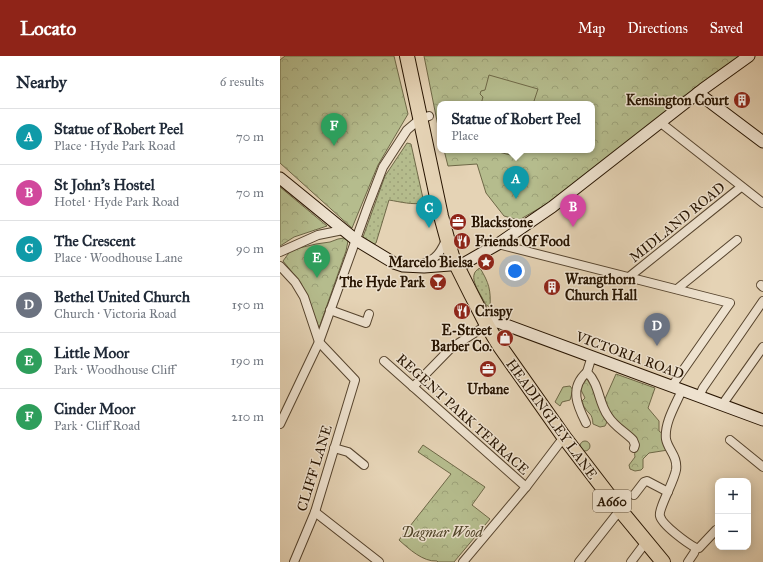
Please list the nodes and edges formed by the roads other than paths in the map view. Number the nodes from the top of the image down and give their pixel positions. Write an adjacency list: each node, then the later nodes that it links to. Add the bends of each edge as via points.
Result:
1 (407, 56): 5 (highway, A660)
2 (416, 56): 5 (highway, A660)
3 (749, 56): 4 (street)
4 (698, 93): 6 (street); 7 (street)
5 (425, 118): 12 (highway, A660); 13 (street, via 407,130 383,167); 17 (highway, A660, via 448,206 450,226 458,254)
6 (661, 123): 9 (street); 15 (street, via 552,207)
7 (761, 139)
8 (280, 178): 11 (street)
9 (741, 187): 10 (street); 20 (street, MIDLAND ROAD)
10 (763, 203)
11 (343, 230): 13 (street); 16 (street, via 318,235)
12 (447, 237): 17 (highway, A660); 19 (street, via 441,251 433,260)
13 (356, 240): 19 (street, via 394,263); 23 (street)
14 (737, 240): 21 (street)
15 (498, 244): 17 (street, via 468,262); 20 (street)
16 (280, 252)
17 (457, 265): 19 (street); 25 (highway, HEADINGLEY LANE / A660)
18 (280, 266): 26 (street, via 296,282 304,297)
19 (412, 267)
20 (629, 277): 21 (street)
21 (677, 289): 32 (street, via 730,303)
22 (763, 301): 33 (street)
23 (330, 310): 24 (street, via 366,323); 26 (street)
24 (369, 314)
25 (481, 329): 28 (street, VICTORIA ROAD, via 498,322); 31 (street, via 451,348); 39 (highway, HEADINGLEY LANE / A660)
26 (319, 342): 35 (street); 41 (street, CLIFF LANE, via 355,380)
27 (763, 347): 34 (street)
28 (592, 356): 30 (street); 32 (street, VICTORIA ROAD)
29 (384, 361): 31 (street, REGENT PARK TERRACE)
30 (587, 372): 37 (street, via 580,381 576,399); 42 (street, via 597,385 609,417 633,440)
31 (413, 387): 45 (street, REGENT PARK TERRACE)
32 (677, 388): 33 (street, VICTORIA ROAD); 46 (street, via 667,425 666,440 676,463)
33 (699, 396): 34 (street, VICTORIA ROAD)
34 (722, 405): 36 (street, VICTORIA ROAD)
35 (283, 409): 38 (street)
36 (763, 420)
37 (586, 423)
38 (280, 424)
39 (564, 437): 45 (street); 48 (highway, HEADINGLEY LANE / A660)
40 (730, 440): 44 (street)
41 (334, 448): 43 (street, via 348,452); 49 (street, CLIFF LANE)
42 (634, 448)
43 (364, 465)
44 (763, 467)
45 (526, 487): 55 (street)
46 (668, 492): 47 (street, via 647,481); 52 (street, via 660,516 663,522)
47 (634, 495)
48 (620, 510): 51 (highway, HEADINGLEY LANE / A660); 56 (street)
49 (315, 512): 53 (street, CLIFF LANE); 54 (street)
50 (715, 531): 52 (street)
51 (646, 542): 57 (street); 58 (highway, HEADINGLEY LANE / A660)
52 (696, 548): 59 (street)
53 (294, 562)
54 (379, 562)
55 (464, 562)
56 (579, 562)
57 (631, 562)
58 (663, 562)
59 (688, 562)

